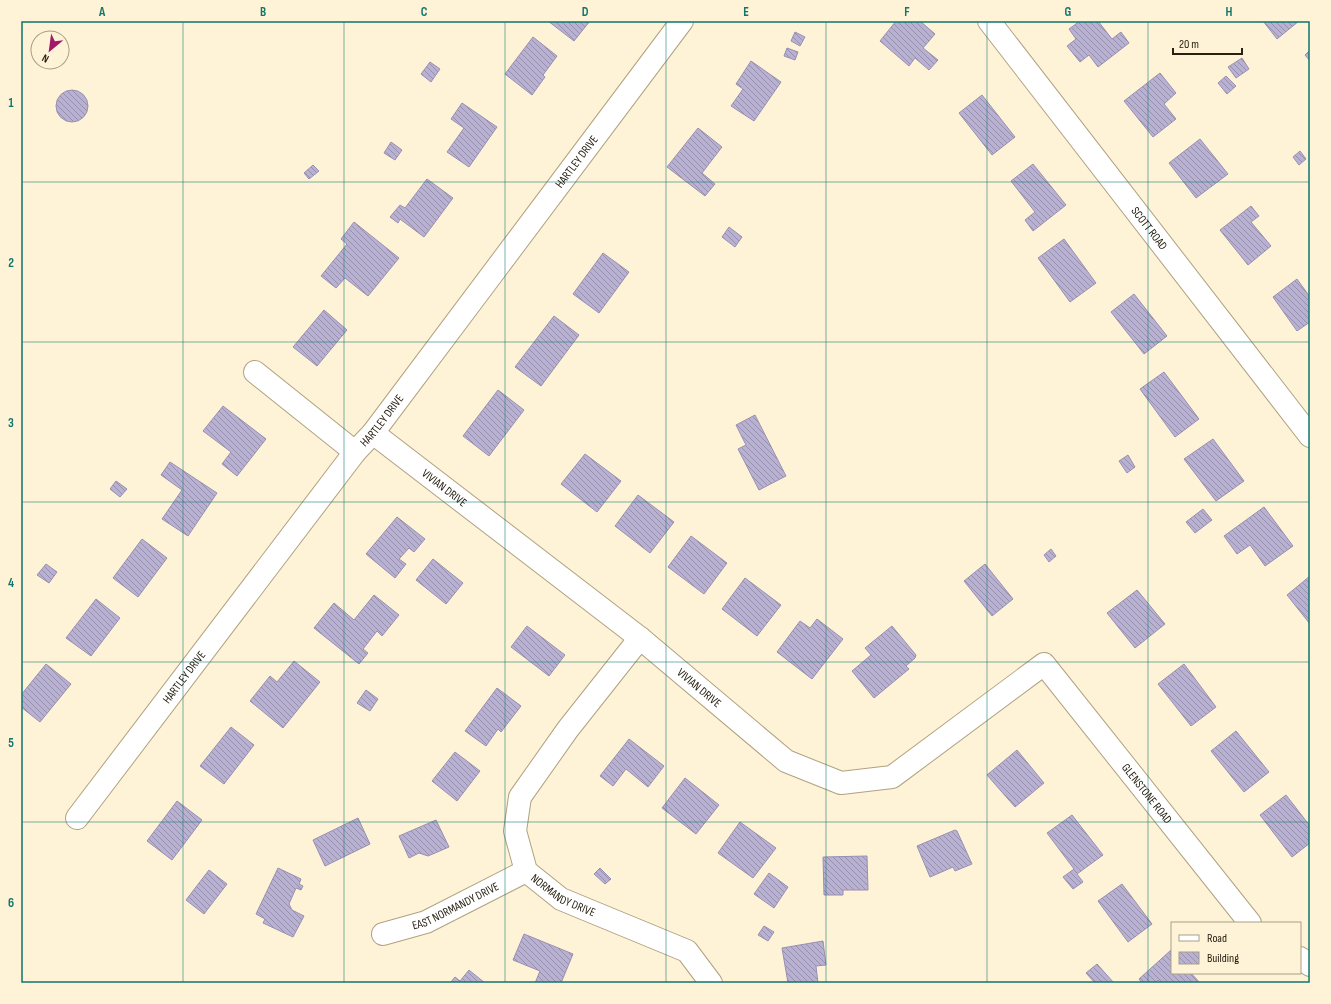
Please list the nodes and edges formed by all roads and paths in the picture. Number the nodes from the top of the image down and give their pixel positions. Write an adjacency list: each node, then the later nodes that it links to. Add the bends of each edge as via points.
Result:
1 (682, 21): 4 (street, HARTLEY DRIVE)
2 (989, 21): 5 (street, SCOTT ROAD)
3 (255, 372): 6 (street)
4 (373, 433): 6 (street, HARTLEY DRIVE); 7 (street, VIVIAN DRIVE)
5 (1310, 436)
6 (355, 452): 9 (street, HARTLEY DRIVE)
7 (640, 638): 8 (street, VIVIAN DRIVE, via 786,760 841,783 892,777); 10 (street, NORMANDY DRIVE, via 568,729 520,797 515,831)
8 (1044, 664): 11 (street, GLENSTONE ROAD)
9 (77, 818)
10 (526, 870): 12 (street, EAST NORMANDY DRIVE, via 426,922); 15 (street, NORMANDY DRIVE, via 561,899 687,951)
11 (1249, 922)
12 (383, 934)
13 (1301, 959): 14 (street)
14 (1310, 965)
15 (710, 983)

